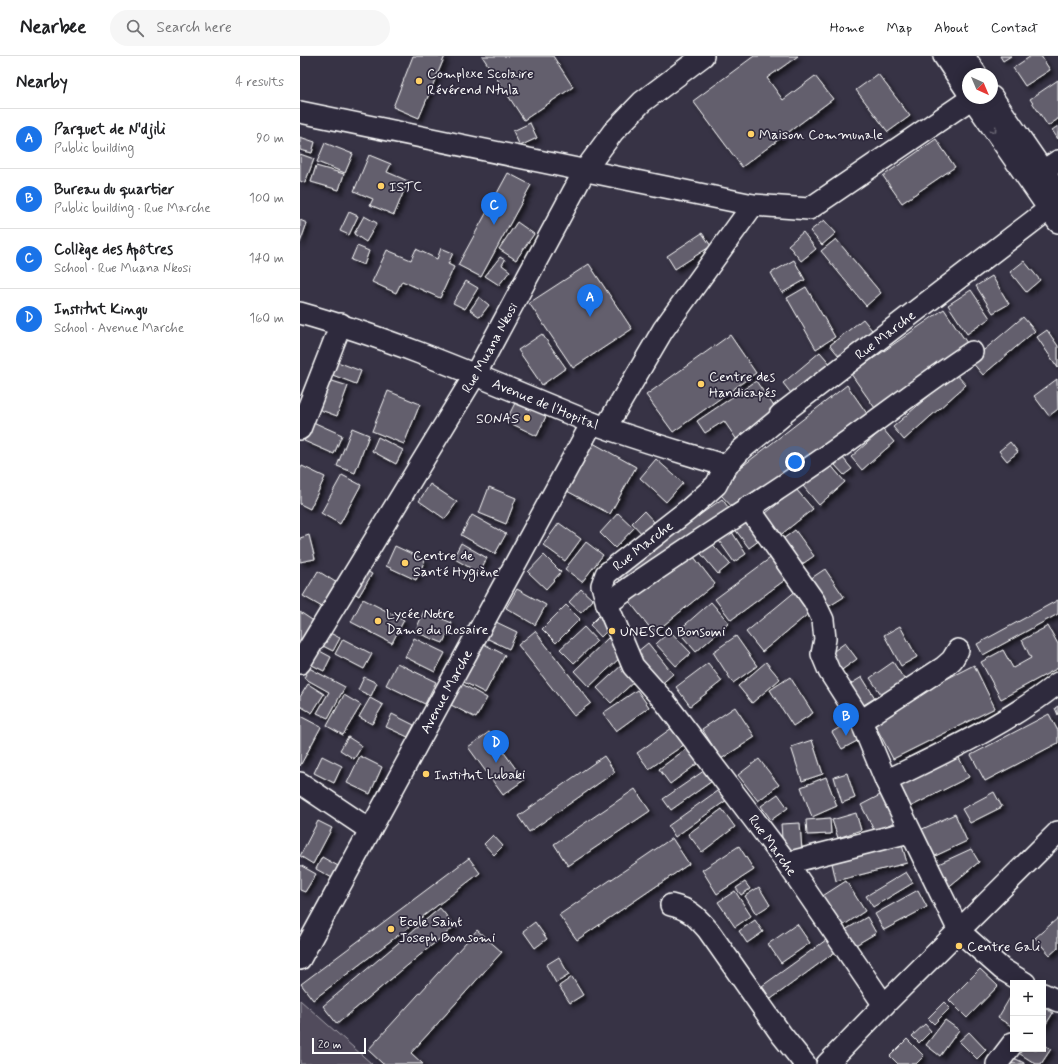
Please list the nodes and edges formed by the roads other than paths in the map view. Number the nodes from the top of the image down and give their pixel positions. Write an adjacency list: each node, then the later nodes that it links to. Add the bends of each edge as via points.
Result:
1 (703, 56): 11 (street, Rue Muana Nkosi, via 642,102 613,132)
2 (944, 56): 5 (street)
3 (964, 56): 4 (street)
4 (972, 68)
5 (962, 83)
6 (963, 104): 12 (street, via 809,208)
7 (977, 104): 13 (street, one-way to 13)
8 (998, 104): 10 (street)
9 (300, 112): 11 (street)
10 (1050, 166): 13 (street)
11 (585, 170): 12 (street); 17 (street, Rue Muana Nkosi)
12 (753, 205): 18 (street, Avenue Marche, via 663,330)
13 (1056, 206): 20 (street, Rue Marche, via 780,415 781,417)
14 (300, 313): 15 (street, Avenue de l'Hopital)
15 (341, 324): 17 (street, Avenue de l'Hopital); 19 (street)
16 (972, 352): 21 (street, via 803,473)
17 (476, 373): 18 (street, Avenue de l'Hopital); 24 (street, Rue Muana Nkosi)
18 (599, 425): 20 (street, Avenue de l'Hopital); 29 (street, Avenue Marche)
19 (300, 429)
20 (726, 466): 22 (street, Rue Marche, via 716,485 606,574 602,585)
21 (748, 507): 22 (street); 26 (street, via 814,601 823,620 825,639 822,654 829,671)
22 (606, 604): 32 (street, Rue Marche, via 633,666 666,702)
23 (958, 650): 26 (street, via 944,668)
24 (300, 663)
25 (1058, 683): 27 (street, via 1017,712 964,743)
26 (861, 721): 27 (street)
27 (886, 781): 30 (street)
28 (300, 783): 29 (street)
29 (370, 830): 35 (street, Avenue Marche)
30 (909, 832): 32 (street); 34 (street)
31 (1058, 832): 34 (street)
32 (788, 863): 37 (street, Rue Marche)
33 (671, 905): 39 (street, via 684,908 708,930)
34 (959, 931): 36 (street, via 1002,970); 37 (street)
35 (300, 959)
36 (1020, 980)
37 (884, 1005): 40 (street)
38 (1010, 1047): 41 (street)
39 (805, 1064)
40 (827, 1064)
41 (998, 1064)

